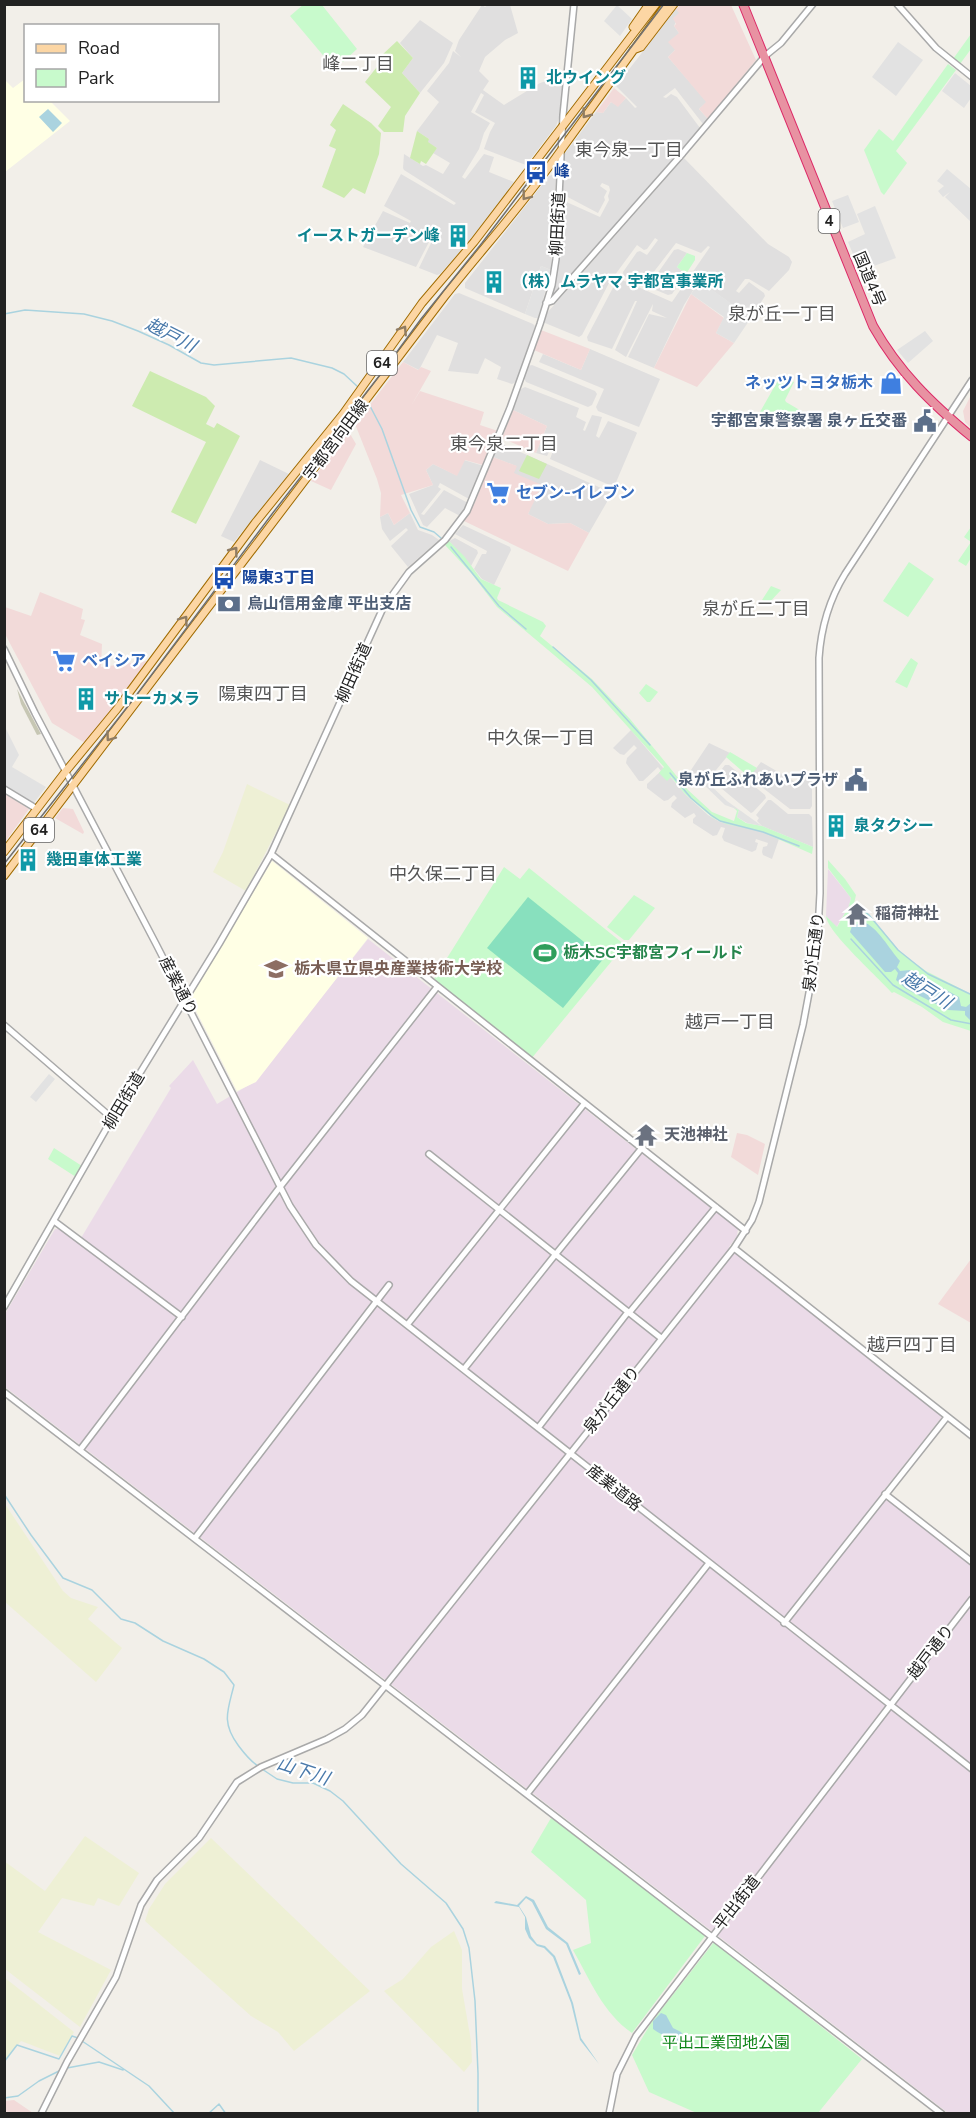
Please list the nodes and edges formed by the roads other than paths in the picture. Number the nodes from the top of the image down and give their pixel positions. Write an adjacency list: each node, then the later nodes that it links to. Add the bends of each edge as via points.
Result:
1 (574, 4): 13 (street, 柳田街道)
2 (650, 4): 10 (main road)
3 (656, 4): 10 (main road, 宇都宮向田線 / 64)
4 (667, 4): 9 (main road, 宇都宮向田線 / 64)
5 (674, 4): 9 (main road, via 641,47)
6 (743, 4): 11 (highway, 国道4号 / 4)
7 (813, 4): 11 (street)
8 (897, 4): 12 (street, via 936,48)
9 (633, 50): 14 (main road, 宇都宮向田線 / 64, one-way to 14)
10 (616, 55): 13 (main road, 宇都宮向田線 / 64)
11 (765, 56): 15 (street, via 552,301); 17 (highway, 国道4号 / 4, via 873,326 904,374)
12 (972, 77)
13 (563, 126): 14 (street, 柳田街道); 20 (main road, 宇都宮向田線 / 64, one-way to 13, via 343,414 422,303)
14 (561, 149): 15 (street, 柳田街道, via 556,259); 21 (main road, 宇都宮向田線 / 64, one-way to 21)
15 (546, 303): 25 (street, 柳田街道, via 520,382 472,502 454,531 409,572 383,608)
16 (972, 380): 17 (street, 泉が丘通り)
17 (947, 417): 18 (highway, 国道4号 / 4); 38 (street, 泉が丘通り, via 839,583 824,621 819,658 817,950 767,1171 756,1212)
18 (972, 437)
19 (4, 649): 20 (street)
20 (66, 771): 21 (street); 23 (main road, 宇都宮向田線 / 64)
21 (73, 786): 26 (main road, 宇都宮向田線 / 64); 28 (street, 産業通り)
22 (4, 789): 23 (street)
23 (37, 809): 24 (main road, 宇都宮向田線 / 64)
24 (4, 852)
25 (271, 854): 27 (street); 28 (street, 柳田街道)
26 (4, 876)
27 (436, 987): 30 (street); 34 (street)
28 (185, 1000): 31 (street, 柳田街道); 34 (street, 産業通り)
29 (4, 1025): 31 (street)
30 (584, 1104): 32 (street); 36 (street)
31 (113, 1119): 37 (street, 柳田街道)
32 (641, 1149): 35 (street); 40 (street)
33 (429, 1154): 36 (street)
34 (280, 1187): 42 (street, 産業道路, via 316,1245 341,1273); 45 (street)
35 (716, 1207): 38 (street); 44 (street)
36 (499, 1210): 40 (street); 46 (street)
37 (54, 1221): 43 (street, 柳田街道); 45 (street)
38 (746, 1231): 39 (street, 泉が丘通り)
39 (734, 1248): 47 (street, 泉が丘通り); 50 (street)
40 (555, 1255): 44 (street); 48 (street)
41 (389, 1286): 42 (street)
42 (377, 1302): 46 (street, 産業道路); 56 (street)
43 (4, 1307)
44 (629, 1313): 47 (street); 51 (street)
45 (182, 1317): 53 (street)
46 (407, 1325): 48 (street, 産業道路)
47 (662, 1338): 54 (street, 泉が丘通り)
48 (464, 1369): 51 (street, 産業道路)
49 (4, 1392): 53 (street)
50 (947, 1417): 52 (street); 55 (street)
51 (538, 1428): 54 (street, 産業道路)
52 (972, 1436)
53 (80, 1450): 56 (street)
54 (570, 1453): 58 (street, 産業道路); 61 (street, 泉が丘通り)
55 (885, 1494): 57 (street); 60 (street)
56 (195, 1538): 61 (street)
57 (972, 1562)
58 (709, 1563): 60 (street, 産業道路); 64 (street)
59 (972, 1599): 62 (street, 越戸通り)
60 (784, 1623): 62 (street, 産業道路)
61 (387, 1686): 64 (street); 66 (street, 泉が丘通り, via 362,1716 345,1729 237,1782 199,1838 157,1880 141,1905 116,1977)
62 (890, 1705): 63 (street, 産業道路); 65 (street, 平出街道)
63 (972, 1769)
64 (527, 1794): 65 (street)
65 (712, 1936): 67 (street, 平出街道, via 631,2044 617,2074); 68 (street)
66 (41, 2114)
67 (609, 2114)
68 (942, 2114)

